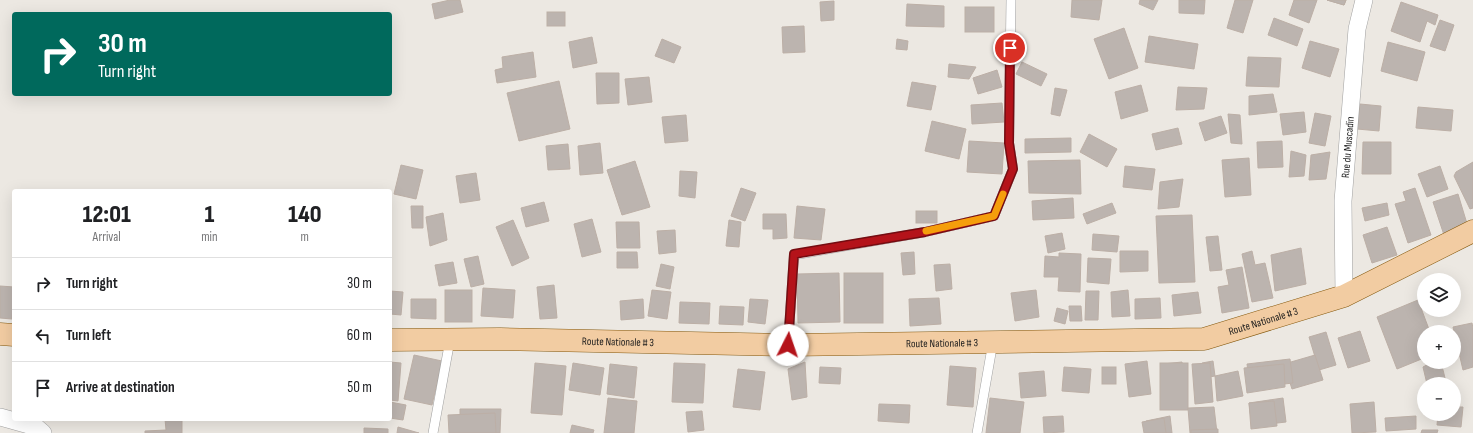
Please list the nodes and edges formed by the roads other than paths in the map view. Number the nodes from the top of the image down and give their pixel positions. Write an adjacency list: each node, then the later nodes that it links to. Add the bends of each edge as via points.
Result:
1 (1011, 0): 10 (lane, via 1009,143 1013,169 994,216 925,232 794,254)
2 (1364, 0): 4 (street, Rue du Muscadin, via 1357,29 1343,201)
3 (1473, 231): 4 (main road, Route Nationale # 3)
4 (1344, 296): 9 (main road, Route Nationale # 3, via 1204,339)
5 (0, 334): 6 (main road)
6 (12, 335)
7 (392, 340): 8 (main road, Route Nationale # 3)
8 (450, 340): 10 (main road, Route Nationale # 3); 15 (lane)
9 (993, 342): 10 (main road, Route Nationale # 3); 16 (lane)
10 (788, 345)
11 (0, 417): 12 (street)
12 (12, 420)
13 (14, 421): 14 (street, via 36,427)
14 (43, 433)
15 (433, 433)
16 (977, 433)

